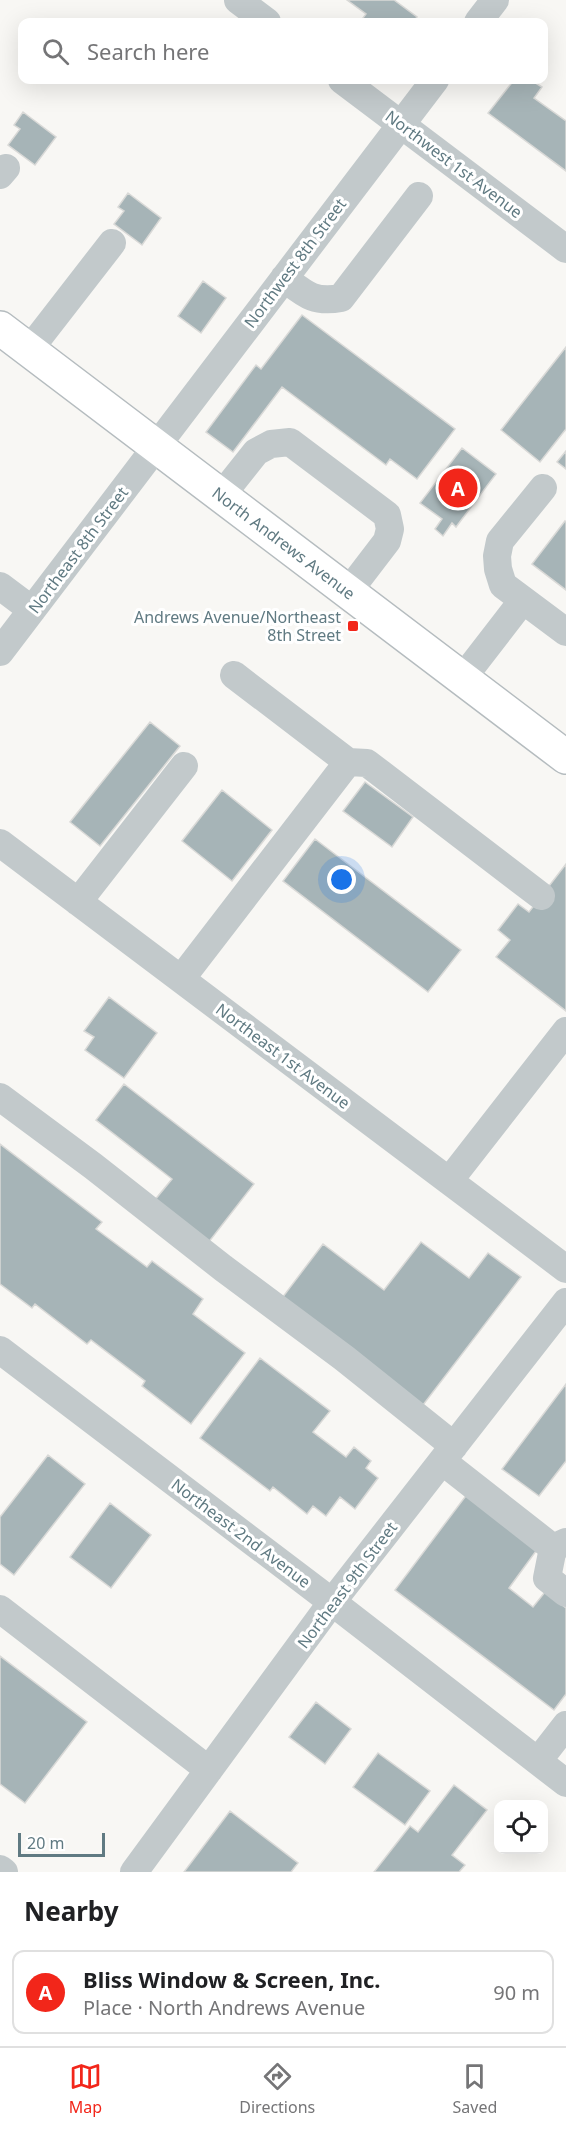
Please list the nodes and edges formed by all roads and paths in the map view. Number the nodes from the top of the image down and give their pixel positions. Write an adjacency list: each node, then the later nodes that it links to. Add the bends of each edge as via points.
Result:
1 (238, 0): 3 (street)
2 (495, 0): 4 (street)
3 (262, 18)
4 (481, 18)
5 (347, 84): 7 (street, Northwest 1st Avenue)
6 (432, 84): 7 (street, Northwest 8th Street)
7 (400, 124): 10 (street, Northwest 1st Avenue); 11 (street, Northwest 8th Street)
8 (419, 196): 11 (street, via 341,298 310,298)
9 (112, 243): 13 (street)
10 (566, 249)
11 (284, 278): 14 (street, Northwest 8th Street)
12 (0, 328): 13 (main road, North Andrews Avenue)
13 (29, 350): 14 (main road, North Andrews Avenue)
14 (156, 447): 16 (main road, North Andrews Avenue); 20 (street, Northeast 8th Street)
15 (543, 488): 19 (street, via 500,541 497,556 503,585)
16 (221, 496): 18 (main road, North Andrews Avenue); 18 (street, via 256,452 271,444 290,442 378,508 387,515 387,541)
17 (0, 586): 20 (street)
18 (348, 592): 24 (main road, North Andrews Avenue)
19 (523, 600): 21 (street); 24 (street)
20 (32, 610): 22 (street, Northeast 8th Street)
21 (566, 632)
22 (0, 652)
23 (234, 675): 26 (street)
24 (462, 679): 25 (main road, North Andrews Avenue)
25 (566, 757)
26 (348, 762): 29 (street, via 367,763); 31 (street)
27 (184, 766): 30 (street)
28 (0, 843): 30 (street, Northeast 1st Avenue)
29 (541, 896)
30 (78, 902): 31 (street, Northeast 1st Avenue)
31 (181, 980): 34 (street, Northeast 1st Avenue)
32 (566, 1030): 34 (street)
33 (0, 1097): 38 (street, via 344,1358)
34 (449, 1181): 35 (street, Northeast 1st Avenue)
35 (566, 1269)
36 (566, 1302): 38 (street, Northeast 9th Street)
37 (0, 1350): 41 (street, Northeast 2nd Avenue)
38 (448, 1454): 39 (street); 41 (street, Northeast 9th Street)
39 (560, 1545): 40 (street, via 547,1578)
40 (566, 1593)
41 (333, 1602): 44 (street, Northeast 2nd Avenue); 45 (street, Northeast 9th Street)
42 (0, 1609): 45 (street)
43 (566, 1725): 44 (street)
44 (538, 1761): 46 (street, Northeast 2nd Avenue)
45 (209, 1770): 49 (street, Northeast 9th Street)
46 (566, 1783)
47 (0, 1869): 48 (street)
48 (4, 1872)
49 (134, 1872)

